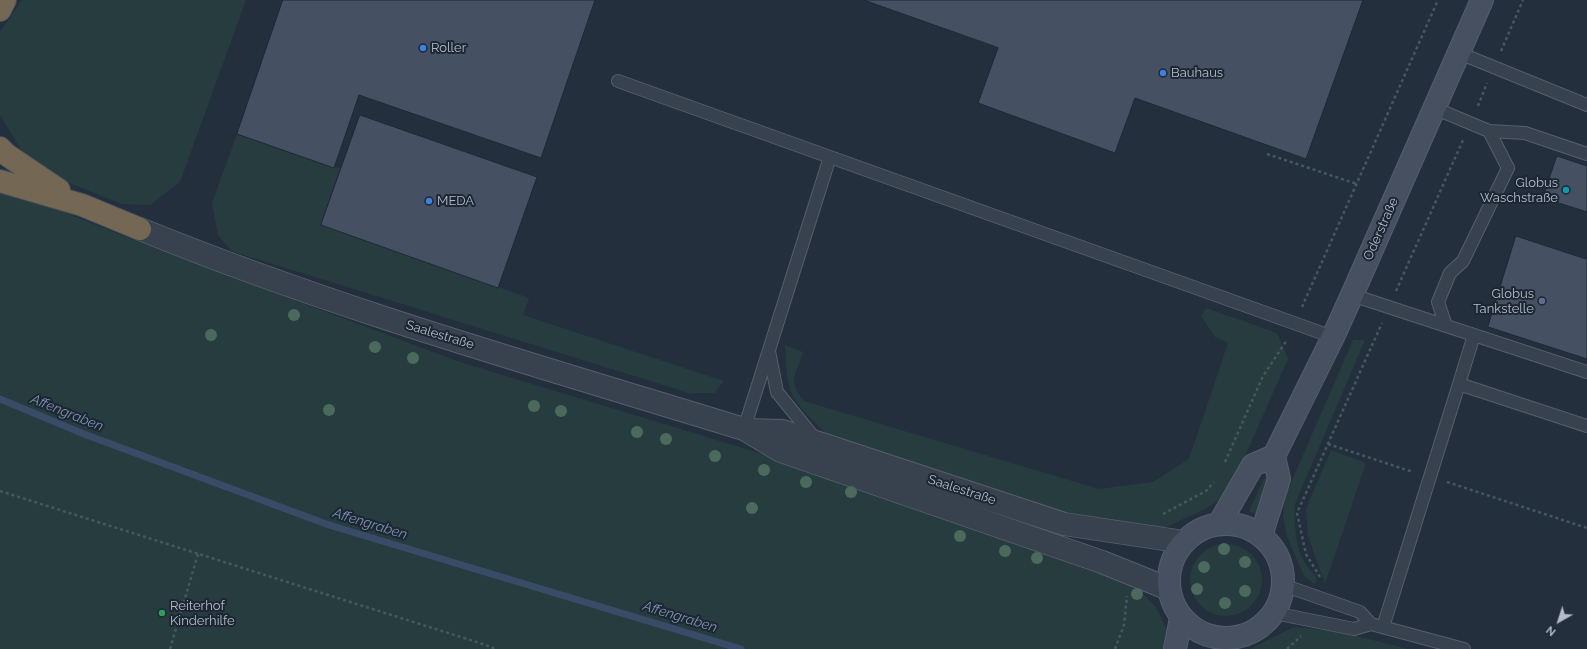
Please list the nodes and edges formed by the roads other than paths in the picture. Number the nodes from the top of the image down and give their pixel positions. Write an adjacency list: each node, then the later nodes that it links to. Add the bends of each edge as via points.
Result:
1 (5, 0): 3 (highway)
2 (1482, 0): 4 (street, Oderstraße)
3 (0, 10)
4 (1459, 53): 6 (lane); 7 (street, Oderstraße)
5 (618, 81): 11 (lane)
6 (1587, 105)
7 (1434, 108): 8 (lane); 15 (street, Oderstraße)
8 (1489, 131): 10 (lane, via 1525,134); 16 (lane, via 1508,168 1463,261 1450,273 1438,302)
9 (0, 148): 13 (highway, via 38,178)
10 (1587, 154)
11 (830, 157): 18 (lane); 19 (lane)
12 (0, 181): 13 (highway)
13 (82, 205): 14 (highway)
14 (140, 229): 23 (street, Saalestraße, via 212,258 403,324)
15 (1352, 295): 16 (lane); 18 (street, Oderstraße)
16 (1446, 326): 17 (lane)
17 (1474, 335): 20 (lane); 21 (lane)
18 (1333, 337): 25 (street, Oderstraße)
19 (768, 350): 23 (lane); 24 (lane, via 777,392)
20 (1587, 372)
21 (1459, 384): 22 (lane); 34 (lane)
22 (1587, 426)
23 (744, 430): 24 (street, Saalestraße, via 782,431); 30 (street, Saalestraße, via 781,451 1102,562)
24 (818, 442): 28 (street, Saalestraße, via 1064,524)
25 (1274, 456): 26 (street, via 1252,465); 27 (street, via 1279,479)
26 (1219, 524): 27 (street, via 1234,524 1248,528); 28 (street, via 1194,533)
27 (1261, 536): 29 (street, via 1279,558)
28 (1184, 542): 30 (street, via 1172,562)
29 (1284, 585): 31 (street, via 1281,600); 33 (lane, via 1360,612)
30 (1169, 589): 32 (street, via 1173,604)
31 (1274, 613): 33 (lane, via 1354,629); 35 (street, via 1264,625)
32 (1181, 618): 35 (street, via 1196,631); 36 (street)
33 (1371, 624): 34 (lane)
34 (1383, 627): 37 (lane)
35 (1231, 644)
36 (1175, 649)
37 (1464, 649)

